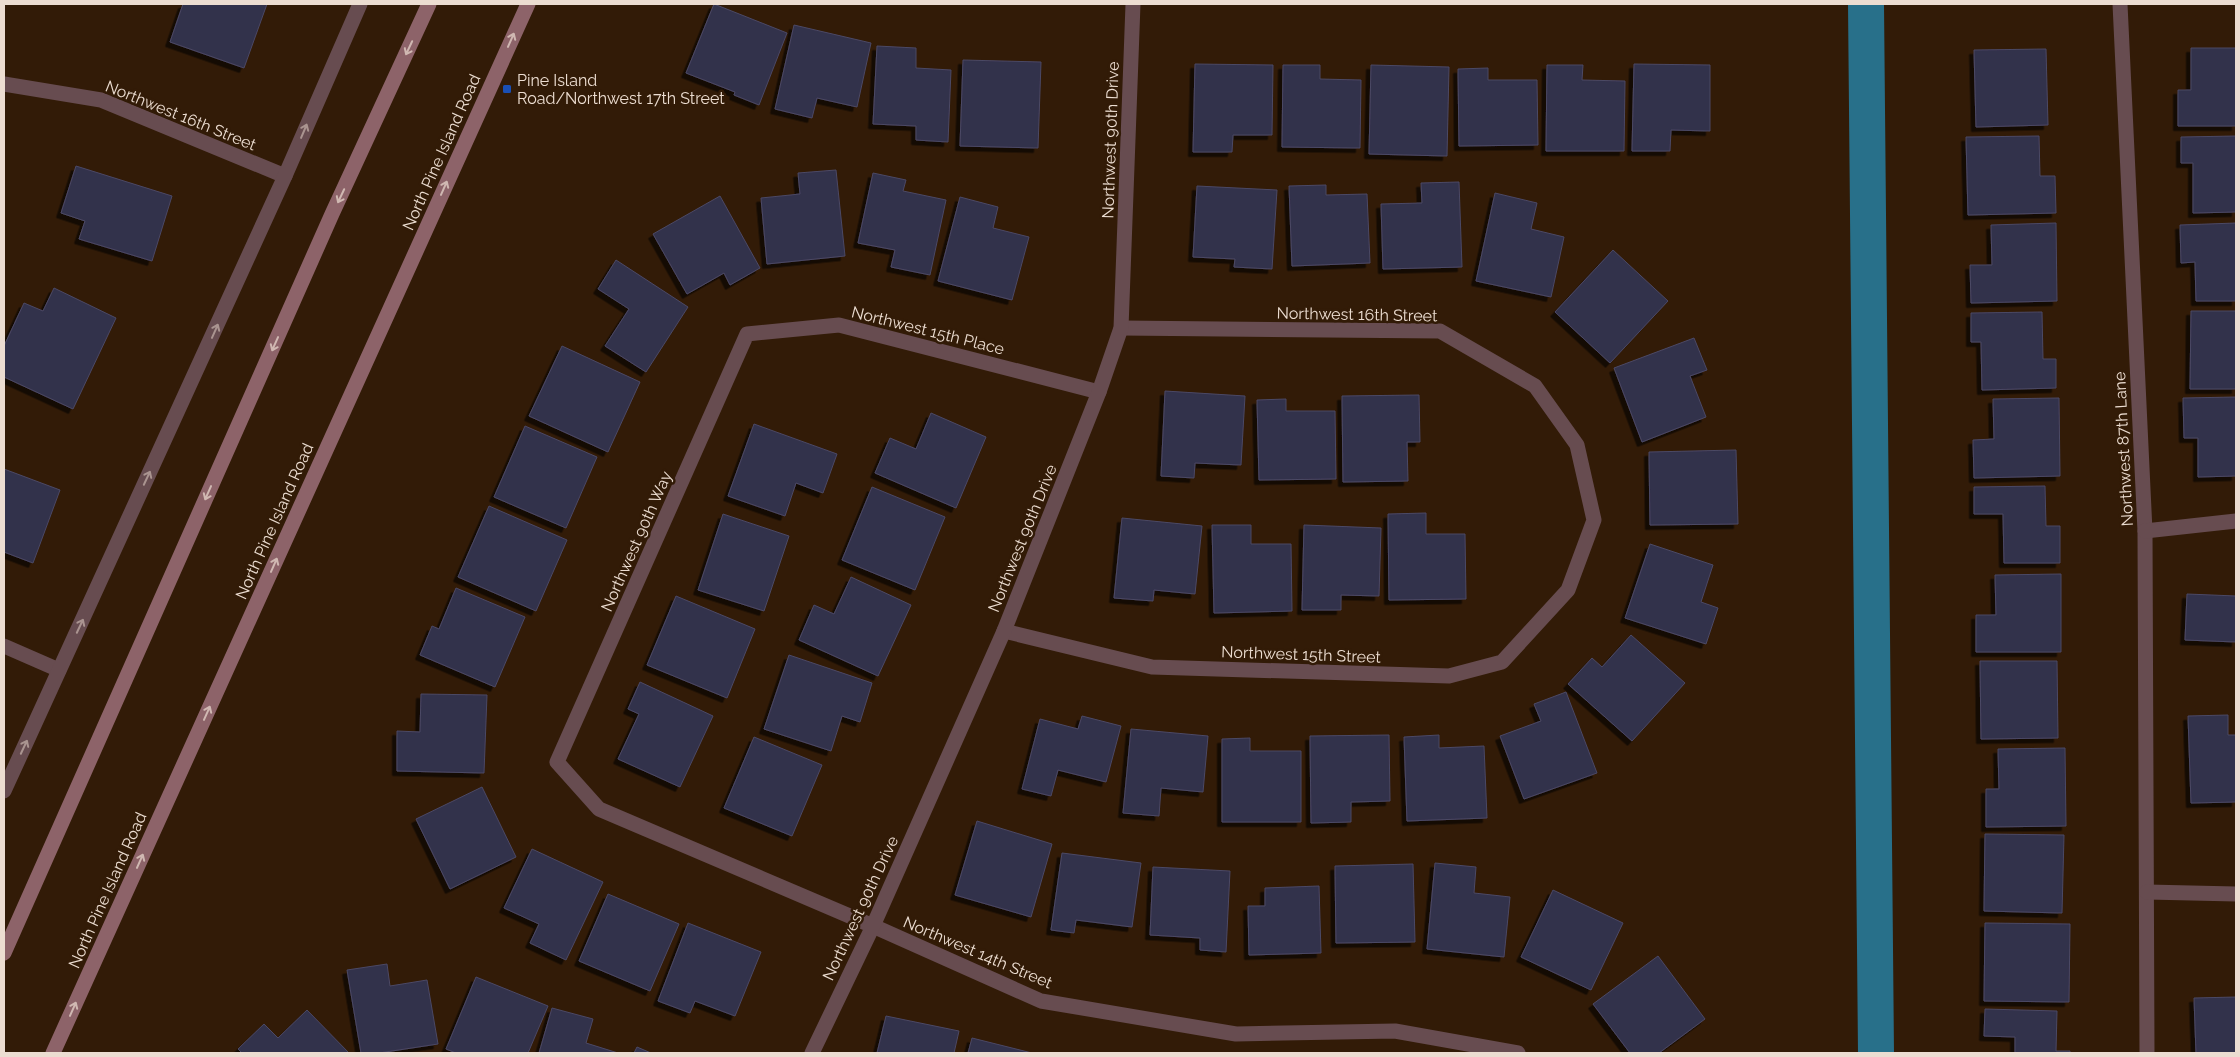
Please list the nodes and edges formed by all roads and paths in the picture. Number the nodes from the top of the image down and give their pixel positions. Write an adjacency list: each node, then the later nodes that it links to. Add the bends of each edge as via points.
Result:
1 (360, 4): 7 (street, one-way to 1)
2 (429, 4): 22 (main road, one-way to 22, via 328,223)
3 (528, 4): 23 (main road, North Pine Island Road, one-way to 3)
4 (1133, 4): 8 (street, Northwest 90th Drive)
5 (2120, 4): 12 (street, Northwest 87th Lane)
6 (4, 84): 7 (street, Northwest 16th Street, via 101,100)
7 (285, 176): 16 (street, one-way to 7)
8 (1121, 328): 10 (street, Northwest 90th Drive); 13 (street, Northwest 16th Street, via 1440,331 1535,386 1577,445 1594,520)
9 (747, 334): 10 (street, Northwest 15th Place, via 839,325); 17 (street, Northwest 90th Way)
10 (1099, 392): 14 (street, Northwest 90th Drive)
11 (2236, 521): 12 (street)
12 (2145, 531): 19 (street, Northwest 87th Lane)
13 (1568, 590): 14 (street, Northwest 15th Street, via 1502,662 1448,676 1152,667)
14 (1004, 631): 21 (street, Northwest 90th Drive)
15 (4, 646): 16 (street)
16 (59, 670): 18 (street, one-way to 16)
17 (557, 762): 21 (street, Northwest 14th Street, via 599,809)
18 (4, 791)
19 (2147, 892): 20 (street); 26 (street, Northwest 87th Lane)
20 (2236, 894)
21 (873, 926): 24 (street, Northwest 90th Drive); 25 (street, Northwest 14th Street, via 1040,1001 1236,1034 1395,1031)
22 (4, 953)
23 (52, 1053)
24 (812, 1053)
25 (1518, 1053)
26 (2147, 1053)

